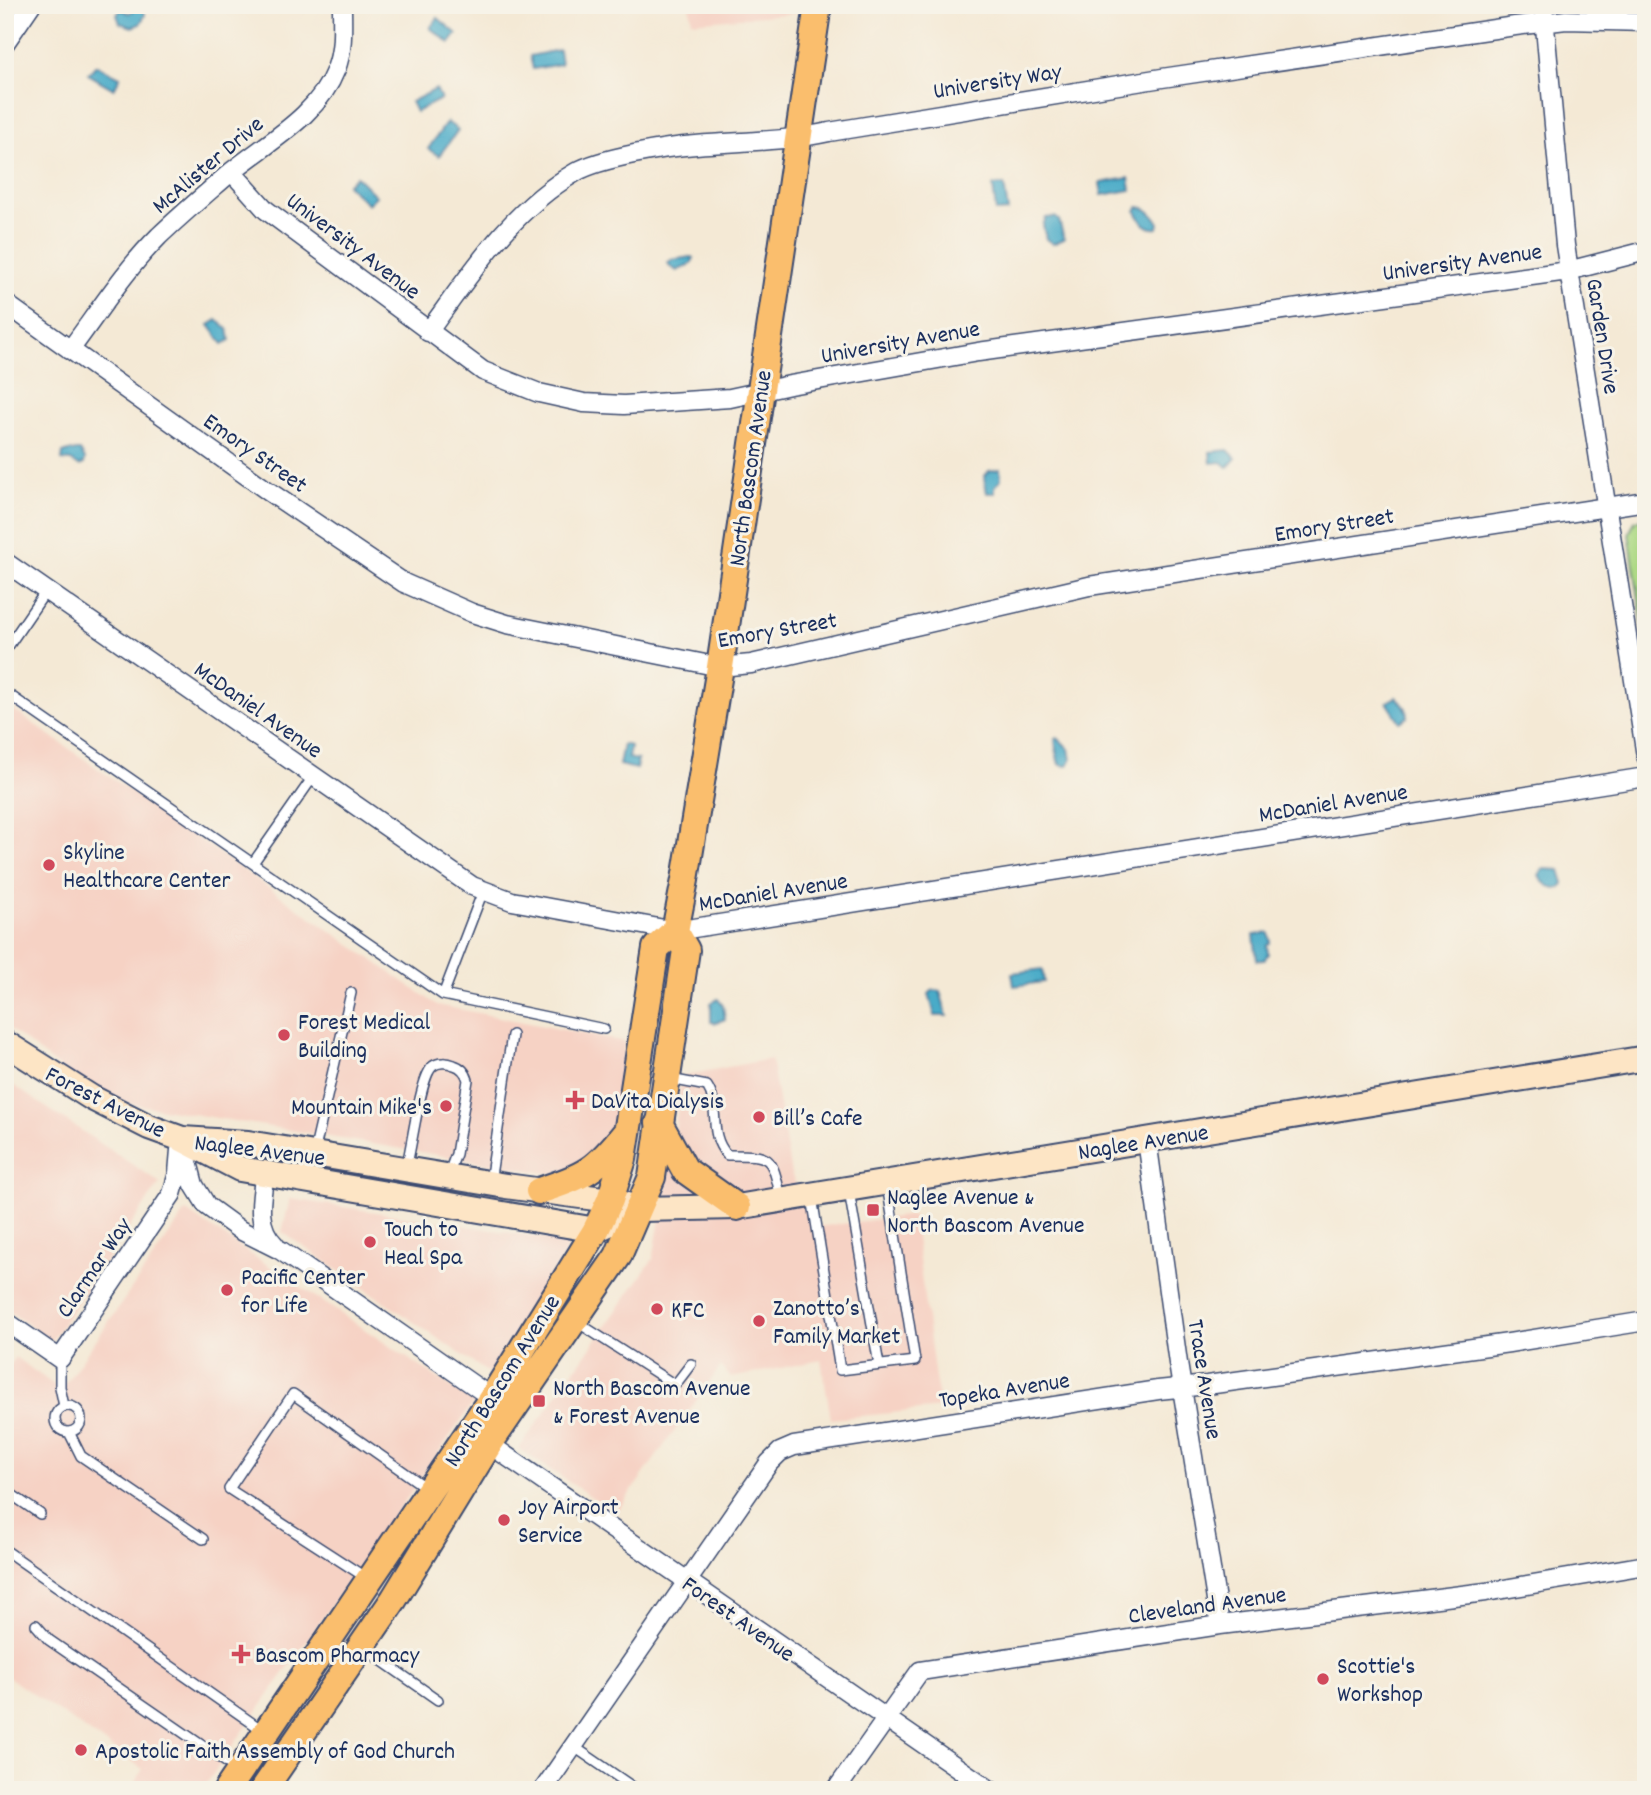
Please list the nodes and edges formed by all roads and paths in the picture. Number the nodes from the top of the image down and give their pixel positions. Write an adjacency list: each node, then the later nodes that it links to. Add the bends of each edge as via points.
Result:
1 (31, 5): 6 (street)
2 (342, 5): 8 (street, McAlister Drive, via 343,44 325,91 305,115)
3 (818, 5): 7 (main road, North Bascom Avenue)
4 (1543, 14): 5 (street, University Way, via 1566,20); 7 (street, University Way); 10 (street, Garden Drive)
5 (1646, 22)
6 (5, 43)
7 (798, 139): 12 (street, University Way, via 694,145 630,155 578,170 532,202 498,236); 14 (main road, North Bascom Avenue)
8 (232, 172): 12 (street, University Avenue, via 266,211); 13 (street, McAlister Drive, via 158,237)
9 (1646, 251): 10 (street, University Avenue)
10 (1568, 271): 14 (street, University Avenue, via 978,352); 16 (street, Garden Drive)
11 (5, 303): 13 (street, Emory Street)
12 (428, 332): 14 (street, University Avenue, via 483,371 539,393 584,403 624,405)
13 (70, 350): 20 (street, Emory Street, via 268,491 426,594 507,624)
14 (760, 393): 20 (main road, North Bascom Avenue)
15 (1646, 500): 16 (street, Emory Street)
16 (1606, 508): 20 (street, Emory Street, via 1089,586); 22 (street, Garden Drive)
17 (5, 562): 18 (street, McDaniel Avenue)
18 (47, 591): 19 (lane); 23 (street, McDaniel Avenue)
19 (5, 651)
20 (720, 667): 27 (main road, North Bascom Avenue)
21 (5, 692): 25 (lane)
22 (1646, 756)
23 (313, 777): 25 (lane); 26 (street, McDaniel Avenue)
24 (1646, 777): 27 (street, McDaniel Avenue)
25 (253, 863): 29 (lane)
26 (483, 891): 27 (street, McDaniel Avenue, via 512,901); 29 (lane)
27 (675, 931): 34 (main road, North Bascom Avenue, via 686,950); 36 (main road, North Bascom Avenue, via 656,948)
28 (351, 993): 39 (lane)
29 (443, 995): 30 (lane)
30 (604, 1029)
31 (512, 1035): 44 (lane)
32 (5, 1043): 37 (main road, Forest Avenue, via 92,1098)
33 (1646, 1058): 38 (main road, Naglee Avenue)
34 (666, 1079): 35 (main road, North Bascom Avenue); 49 (lane, via 707,1086 713,1095 713,1124 720,1148 727,1155 761,1155 771,1162)
35 (659, 1123): 50 (main road, via 685,1170); 51 (main road, North Bascom Avenue, via 652,1177)
36 (628, 1130): 46 (main road, via 592,1169); 48 (main road, North Bascom Avenue)
37 (182, 1139): 39 (main road, Naglee Avenue); 41 (main road, Naglee Avenue, via 240,1169); 53 (street, Forest Avenue, via 194,1185 207,1206 240,1230); 57 (street, Clarmar Way, via 172,1194)
38 (1147, 1140): 43 (main road, Naglee Avenue); 60 (street, Trace Avenue)
39 (314, 1154): 40 (main road, Naglee Avenue)
40 (406, 1170): 42 (main road, Naglee Avenue); 42 (lane, via 424,1082 431,1067 440,1062 456,1065 468,1080 456,1154)
41 (265, 1173): 52 (main road, Naglee Avenue); 53 (street, Forest Avenue, via 260,1204 263,1225 266,1236)
42 (447, 1176): 44 (main road, Naglee Avenue)
43 (887, 1183): 45 (main road, Naglee Avenue); 59 (lane, via 915,1361)
44 (490, 1184): 46 (main road, Naglee Avenue)
45 (849, 1189): 47 (main road, Naglee Avenue); 59 (lane)
46 (539, 1191): 48 (main road, Naglee Avenue)
47 (811, 1195): 49 (main road, Naglee Avenue); 59 (lane, via 840,1370)
48 (610, 1200): 51 (main road, Naglee Avenue); 52 (main road, North Bascom Avenue)
49 (782, 1200): 50 (main road, Naglee Avenue)
50 (737, 1207): 51 (main road, Naglee Avenue)
51 (640, 1209): 52 (main road, Naglee Avenue); 55 (main road, North Bascom Avenue, via 618,1256)
52 (596, 1230): 61 (main road, North Bascom Avenue)
53 (280, 1250): 61 (street, Forest Avenue)
54 (5, 1321): 57 (street)
55 (575, 1321): 58 (lane, via 676,1385); 64 (main road, North Bascom Avenue)
56 (1646, 1321): 60 (street, Topeka Avenue)
57 (60, 1359): 62 (lane)
58 (691, 1364)
59 (879, 1365)
60 (1182, 1388): 72 (street, Topeka Avenue, via 794,1446 769,1463); 74 (street, Trace Avenue)
61 (492, 1398): 66 (main road, North Bascom Avenue)
62 (64, 1406): 63 (lane, via 55,1415 55,1423); 63 (lane, via 73,1407 81,1417 79,1426)
63 (69, 1432): 68 (lane, via 81,1456)
64 (489, 1444): 72 (street, Forest Avenue); 75 (main road, North Bascom Avenue)
65 (5, 1490): 67 (lane)
66 (430, 1490): 71 (main road, North Bascom Avenue); 71 (lane, via 293,1394 229,1489)
67 (40, 1514)
68 (203, 1539)
69 (5, 1550): 78 (lane)
70 (1646, 1565): 74 (street, Cleveland Avenue, via 1486,1592)
71 (370, 1580): 78 (main road, North Bascom Avenue)
72 (686, 1581): 77 (street, Forest Avenue); 79 (street, Topeka Avenue)
73 (36, 1625): 80 (lane, via 49,1640)
74 (1220, 1625): 77 (street, Cleveland Avenue, via 920,1671)
75 (361, 1647): 76 (lane); 81 (main road, North Bascom Avenue)
76 (438, 1700)
77 (885, 1719): 84 (street, Cleveland Avenue); 85 (street, Forest Avenue)
78 (267, 1733): 80 (main road, North Bascom Avenue)
79 (573, 1746): 82 (street, Topeka Avenue); 83 (lane)
80 (234, 1781)
81 (263, 1790)
82 (543, 1790)
83 (637, 1790)
84 (836, 1790)
85 (990, 1790)

